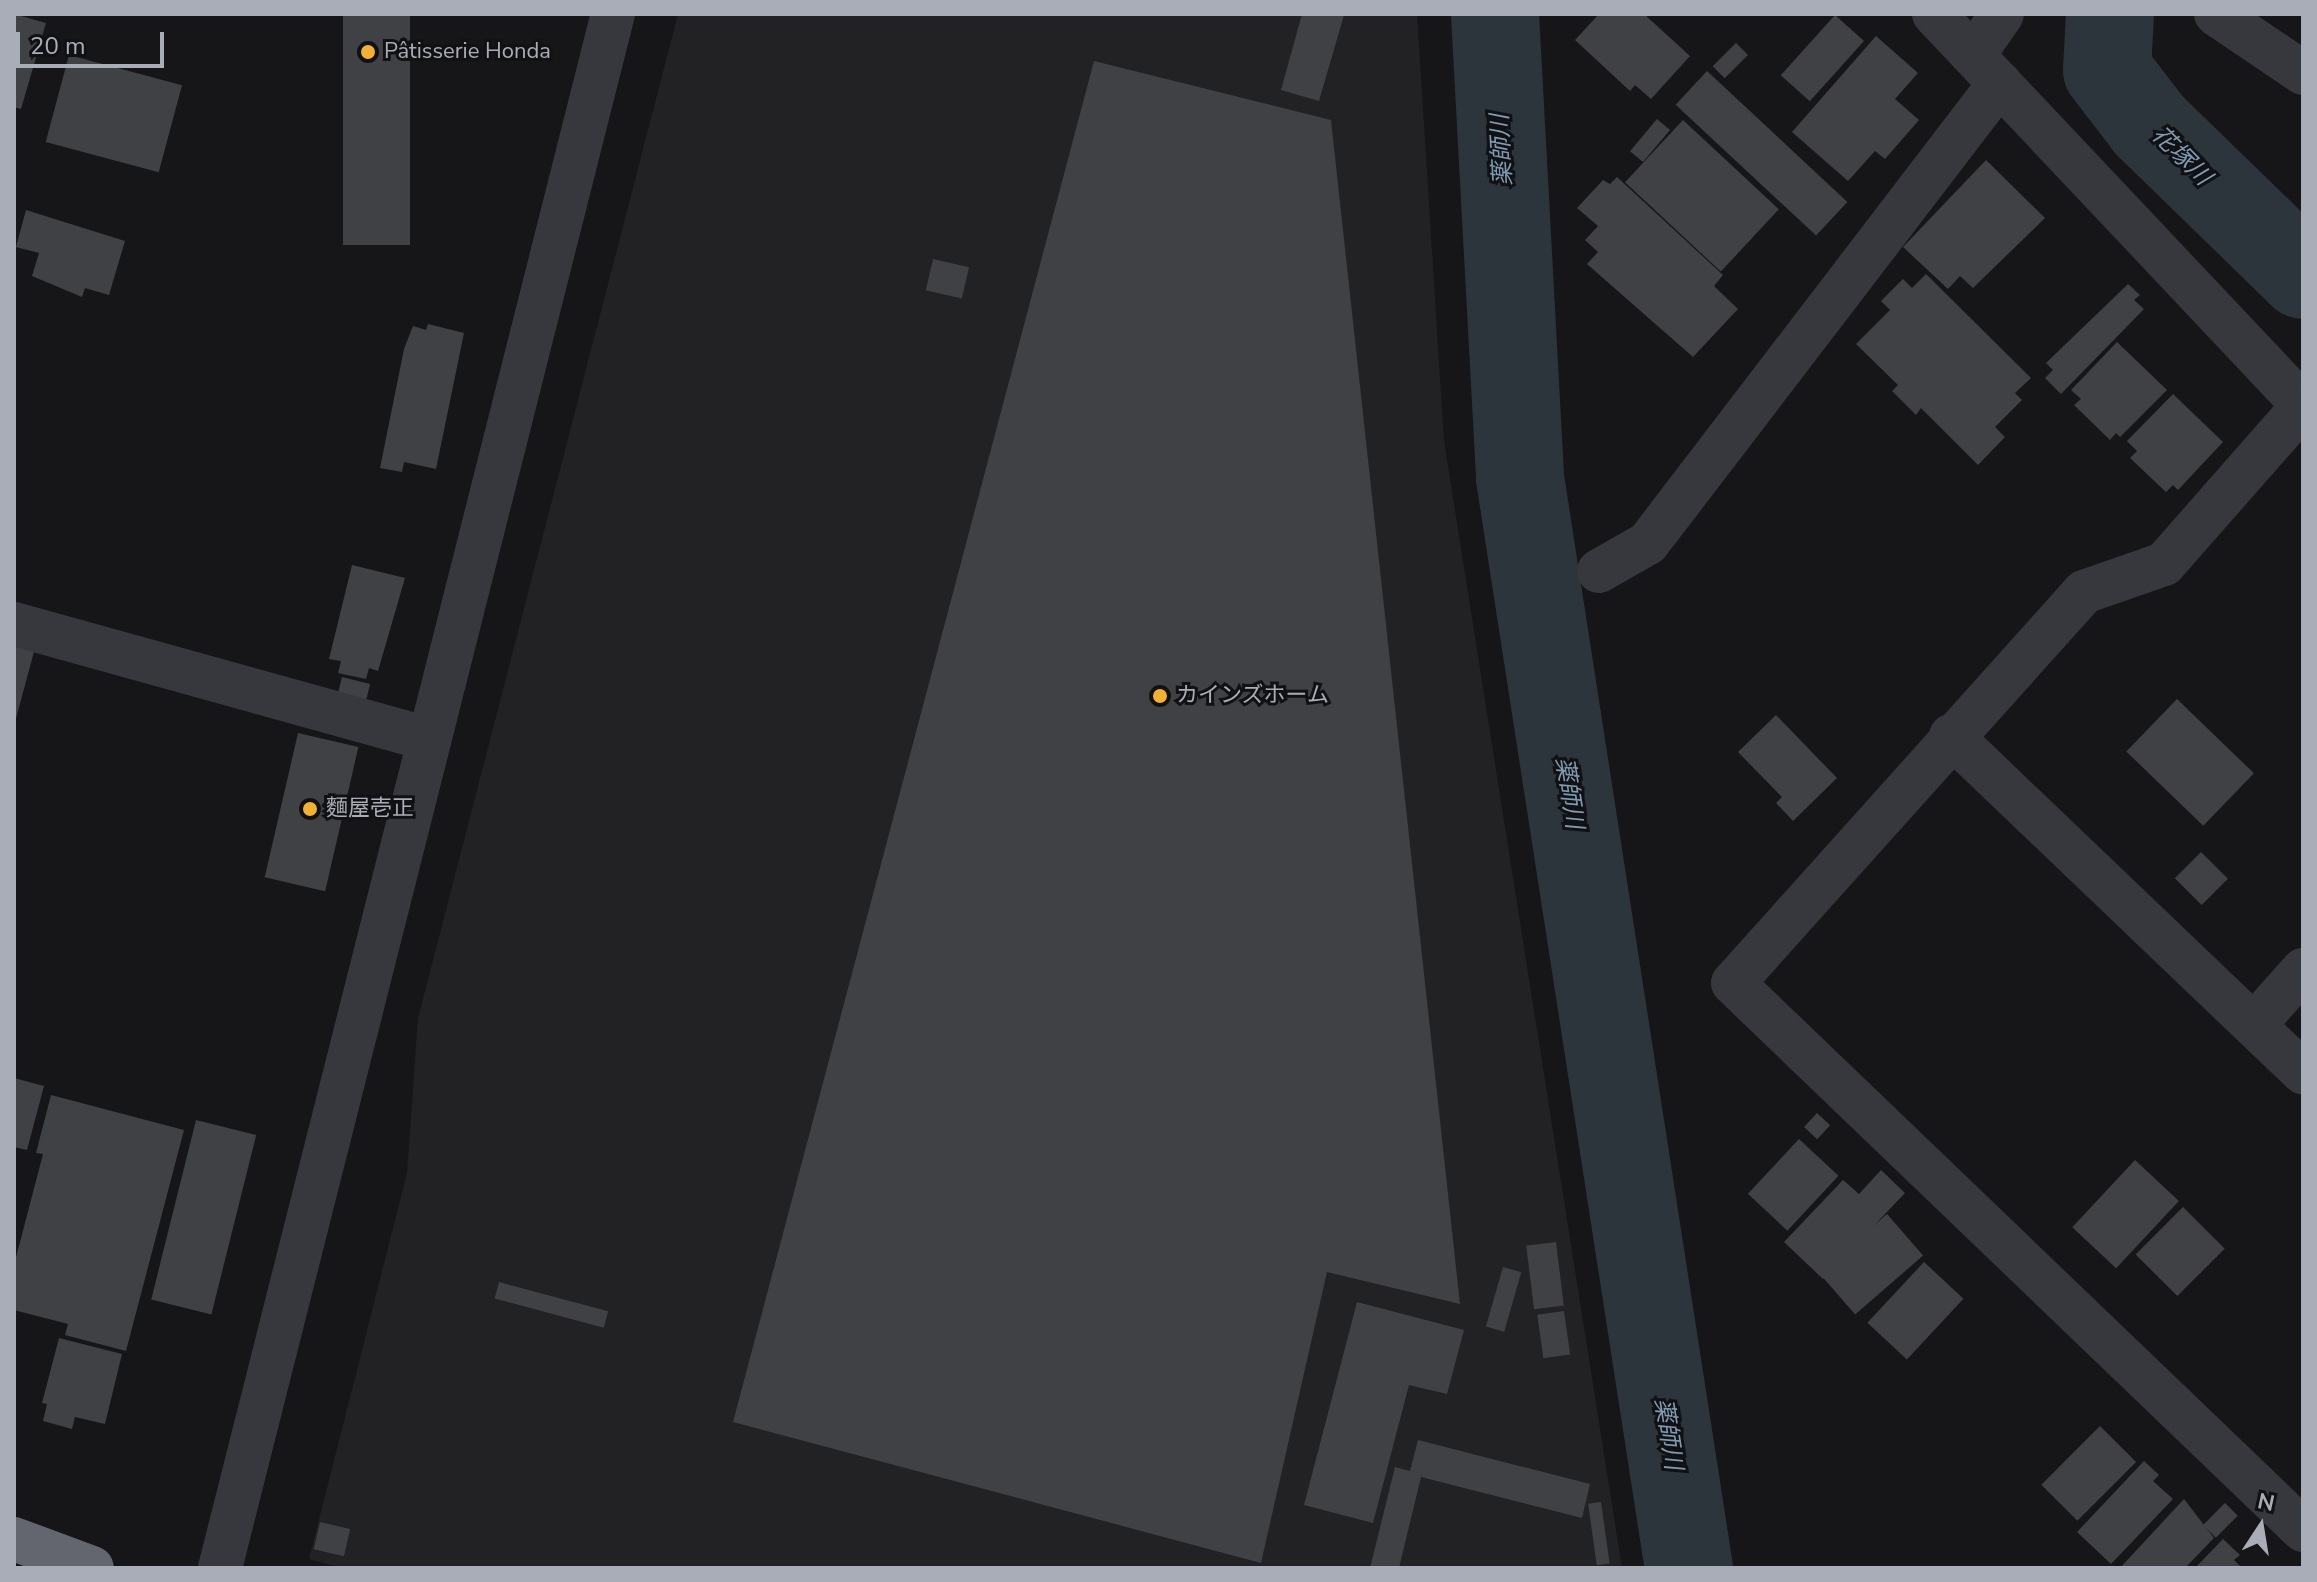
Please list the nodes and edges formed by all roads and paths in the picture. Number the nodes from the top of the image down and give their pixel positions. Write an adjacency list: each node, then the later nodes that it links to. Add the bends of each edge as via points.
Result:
1 (613, 14): 11 (street)
2 (1934, 14): 5 (street)
3 (2002, 14): 5 (street)
4 (2216, 14): 6 (street)
5 (1987, 68): 7 (street); 8 (street, via 1648,543)
6 (2303, 73)
7 (2303, 405): 10 (street, via 2164,564 2084,592)
8 (1599, 571)
9 (14, 624): 11 (street)
10 (1951, 736): 13 (street); 15 (street, via 1733,983)
11 (429, 739): 18 (street)
12 (2303, 970): 13 (street)
13 (2254, 1025): 14 (street)
14 (2303, 1072)
15 (2303, 1530)
16 (14, 1539): 17 (highway)
17 (92, 1568)
18 (220, 1568)

